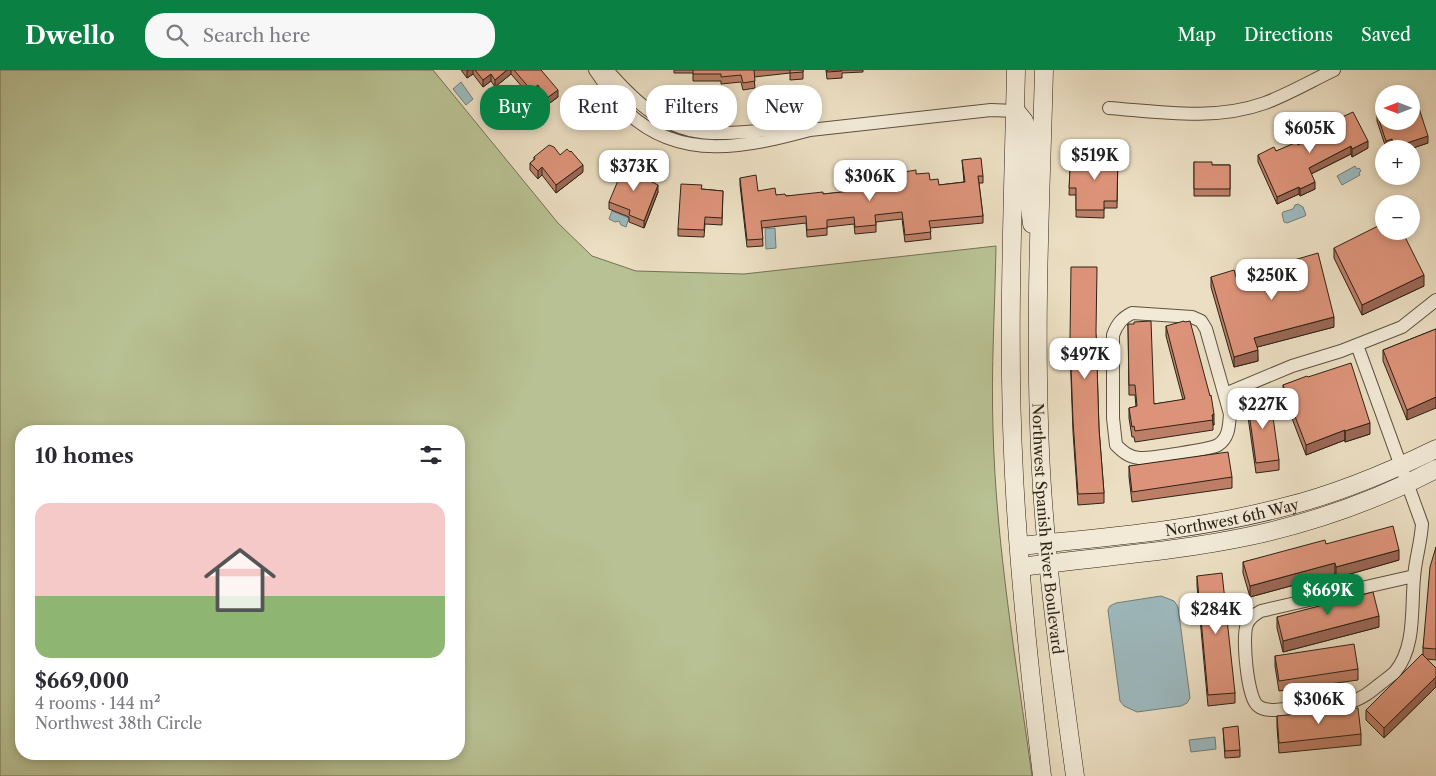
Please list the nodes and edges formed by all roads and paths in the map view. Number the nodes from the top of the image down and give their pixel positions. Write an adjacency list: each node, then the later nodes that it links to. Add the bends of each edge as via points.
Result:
1 (595, 70): 10 (street, via 627,112 663,137 683,144 736,146)
2 (608, 70): 9 (street, via 650,112 676,126 711,133)
3 (1016, 70): 7 (main road, Northwest Spanish River Boulevard)
4 (1044, 70): 11 (main road, Northwest Spanish River Boulevard)
5 (1334, 70): 6 (street, via 1288,94 1238,110 1185,114)
6 (1109, 108)
7 (1016, 111): 8 (street, via 991,110); 11 (main road, via 1028,131 1029,200); 20 (main road, Northwest Spanish River Boulevard, via 1011,381)
8 (822, 129)
9 (766, 130)
10 (810, 130)
11 (1040, 264): 19 (main road, Northwest Spanish River Boulevard, via 1039,422)
12 (1436, 300): 13 (street, via 1402,327)
13 (1357, 345): 14 (street, via 1300,363); 16 (street)
14 (1225, 394): 14 (street, via 1230,414 1229,428 1226,438 1218,445 1140,458 1126,454 1116,445 1113,418 1113,335 1116,326 1132,313 1192,317 1201,321)
15 (1436, 450): 16 (main road, Northwest 6th Way)
16 (1402, 465): 18 (street); 19 (main road, Northwest 6th Way, via 1313,499 1217,522)
17 (1436, 470): 18 (main road, Northwest 6th Way)
18 (1408, 484): 21 (main road, Northwest 6th Way, via 1339,511 1250,536 1170,550); 23 (street, via 1422,524)
19 (1046, 543): 20 (main road, Northwest 6th Way); 21 (main road, Northwest Spanish River Boulevard)
20 (1019, 546): 22 (main road, Northwest Spanish River Boulevard)
21 (1048, 563): 22 (main road, Northwest 6th Way); 25 (main road, Northwest Spanish River Boulevard)
22 (1020, 567): 24 (main road, Northwest Spanish River Boulevard)
23 (1414, 576): 23 (street, via 1410,636 1395,672 1362,699 1351,702 1275,710 1258,706 1250,689 1245,634 1252,616 1261,611)
24 (1042, 776)
25 (1075, 776)

